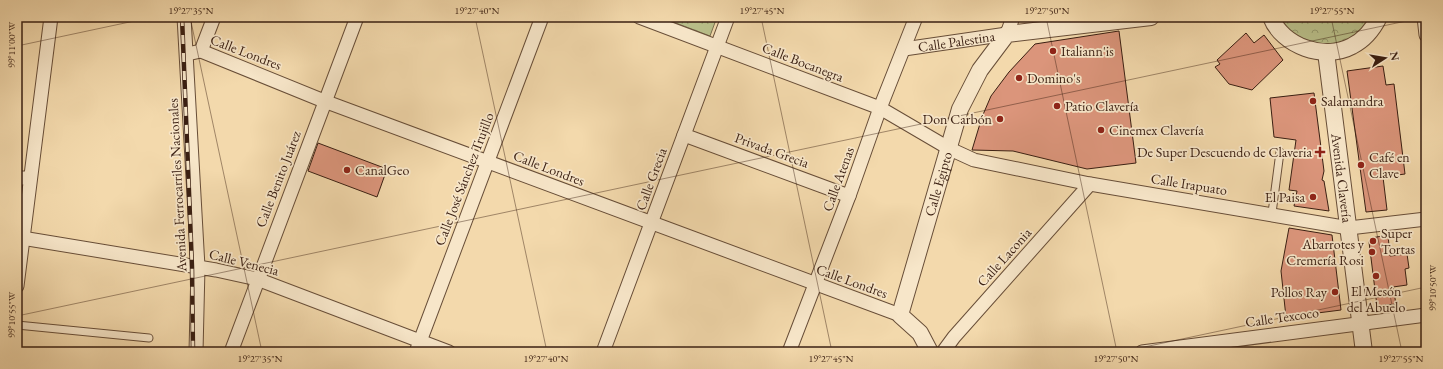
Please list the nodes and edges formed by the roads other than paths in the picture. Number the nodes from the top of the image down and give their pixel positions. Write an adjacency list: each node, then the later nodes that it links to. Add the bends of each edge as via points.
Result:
1 (51, 17): 27 (street)
2 (184, 17): 20 (street, Avenida Ferrocarriles Nacionales)
3 (214, 17): 18 (street)
4 (356, 17): 21 (street, Calle Benito Juárez)
5 (542, 17): 26 (street, Calle José Sánchez Trujillo)
6 (639, 17): 16 (street, Calle Bocanegra)
7 (728, 17): 16 (street, Calle Grecia)
8 (916, 17): 17 (street, Calle Atenas)
9 (1013, 17): 14 (street, Calle Egipto)
10 (1151, 17): 14 (street, Calle Palestina)
11 (1271, 17): 19 (street, via 1287,39 1305,49)
12 (1379, 17): 19 (street, via 1372,30 1352,46)
13 (1424, 17): 15 (street)
14 (1007, 34): 17 (street, Calle Palestina); 24 (street, Calle Egipto, via 980,70 960,109)
15 (1426, 35)
16 (717, 46): 22 (street, Calle Bocanegra); 23 (street, Calle Grecia)
17 (904, 49): 22 (street, Calle Atenas)
18 (201, 51): 20 (street, Calle Londres); 21 (street, Calle Londres)
19 (1326, 52): 33 (street, Avenida Clavería)
20 (188, 54): 35 (street, Avenida Ferrocarriles Nacionales)
21 (324, 101): 26 (street, Calle Londres); 36 (street, Calle Benito Juárez)
22 (880, 108): 24 (street, Calle Bocanegra); 29 (street, Calle Atenas)
23 (684, 135): 29 (street, Privada Grecia); 32 (street, Calle Grecia)
24 (950, 149): 28 (street, Calle Irapuato, via 974,160); 39 (street, Calle Egipto)
25 (1280, 152): 30 (lane)
26 (487, 162): 32 (street, Calle Londres); 44 (street, Calle José Sánchez Trujillo)
27 (23, 178): 34 (street)
28 (1090, 184): 30 (street, Calle Irapuato); 51 (street, Calle Laconia)
29 (849, 196): 37 (street, Calle Atenas)
30 (1272, 214): 33 (street, Calle Irapuato)
31 (1426, 219): 33 (street, Calle Irapuato)
32 (651, 223): 37 (street, Calle Londres); 48 (street, Calle Grecia)
33 (1349, 228): 41 (street, Avenida Clavería)
34 (22, 238): 35 (street, Calle Venecia); 38 (street)
35 (198, 267): 36 (street, Calle Venecia); 45 (street, Avenida Ferrocarriles Nacionales)
36 (257, 279): 44 (street, Calle Venecia); 46 (street, Calle Benito Juárez)
37 (815, 285): 39 (street, Calle Londres); 49 (street, Calle Atenas)
38 (17, 286)
39 (900, 315): 50 (street, via 920,333)
40 (1426, 315): 41 (street, Calle Texcoco)
41 (1361, 323): 52 (street, Calle Texcoco); 53 (street, Avenida Clavería)
42 (17, 324): 43 (lane)
43 (149, 338)
44 (418, 347): 47 (street, Calle Venecia)
45 (196, 352)
46 (231, 352)
47 (449, 352)
48 (603, 352)
49 (789, 352)
50 (930, 352)
51 (943, 352)
52 (1142, 352)
53 (1364, 352)

